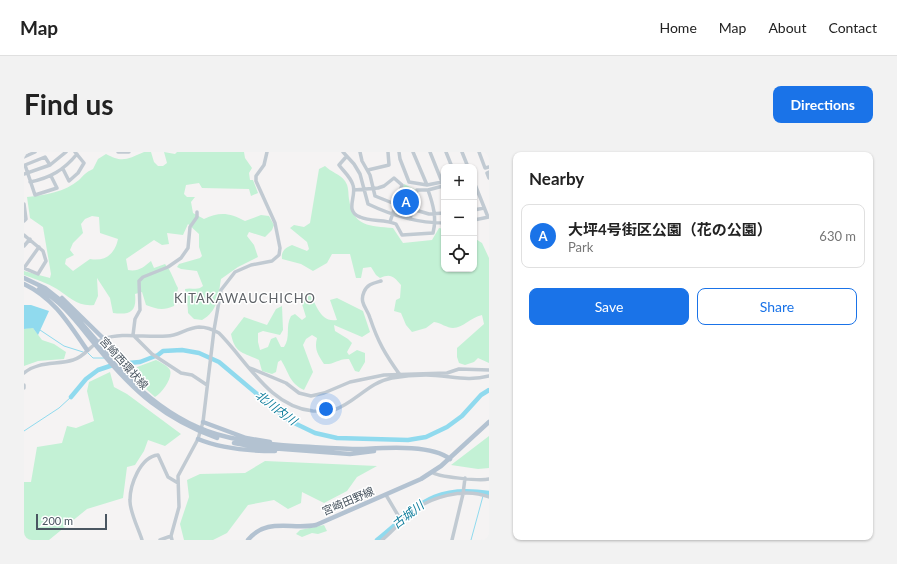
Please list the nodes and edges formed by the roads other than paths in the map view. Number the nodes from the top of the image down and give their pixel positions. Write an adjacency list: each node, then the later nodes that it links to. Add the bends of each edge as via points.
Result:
1 (35, 152): 16 (street)
2 (66, 152): 20 (street)
3 (118, 152): 4 (street)
4 (129, 152)
5 (267, 152): 61 (street, via 264,166 256,176 256,181 276,229 279,257 251,265 232,274 221,290)
6 (343, 152): 17 (street)
7 (360, 152): 23 (street)
8 (388, 152): 23 (street, via 389,165)
9 (399, 152): 29 (street, via 409,182)
10 (413, 152): 29 (street)
11 (430, 152): 29 (street, via 442,182)
12 (446, 152): 18 (street)
13 (462, 152): 19 (street)
14 (479, 152): 21 (street, via 485,168)
15 (76, 153): 22 (street); 22 (street, via 84,163 78,173 69,181)
16 (24, 157)
17 (346, 157): 31 (street, via 360,174); 33 (street, via 339,165 349,175)
18 (451, 164)
19 (467, 164)
20 (50, 165): 25 (street); 25 (street, via 45,157 25,166)
21 (489, 167)
22 (63, 169): 26 (street)
23 (368, 170): 32 (street)
24 (489, 172): 27 (street)
25 (25, 174): 28 (street)
26 (51, 176): 28 (street); 28 (street, via 57,188 35,195)
27 (489, 178)
28 (30, 182)
29 (427, 185)
30 (441, 187): 34 (street)
31 (364, 189): 32 (street); 33 (street); 42 (street, via 368,204)
32 (373, 189): 37 (street, via 376,197); 37 (street, via 384,186 395,178 402,185)
33 (354, 190): 49 (street, via 351,209 353,213 361,218)
34 (428, 190): 39 (street, via 417,190); 44 (street)
35 (477, 190): 38 (street)
36 (24, 204): 48 (street)
37 (396, 204): 42 (street)
38 (484, 208): 40 (street); 45 (street)
39 (412, 209): 44 (street); 46 (street)
40 (477, 209)
41 (198, 212): 62 (street, via 190,227 188,248 181,258 139,281 140,310)
42 (393, 213): 46 (street); 49 (street)
43 (441, 213): 44 (street)
44 (434, 214): 50 (street)
45 (488, 217): 47 (street)
46 (410, 219): 50 (street)
47 (477, 219)
48 (24, 221)
49 (390, 222): 50 (street, via 397,224 404,235 431,234 434,232)
50 (435, 223): 51 (street)
51 (441, 223)
52 (24, 235): 53 (street)
53 (30, 240): 54 (street); 55 (street)
54 (24, 246)
55 (39, 247): 56 (street); 56 (street, via 43,250 46,261 38,274)
56 (24, 268)
57 (24, 278): 60 (main road, 宮崎西環状線)
58 (381, 281): 69 (street, via 368,285 362,299 363,306 370,316 384,354)
59 (24, 283): 64 (main road, 宮崎西環状線, via 58,302); 65 (main road, via 43,294 57,308)
60 (54, 295): 63 (main road, via 70,304); 64 (main road, 宮崎西環状線, via 72,312)
61 (214, 330): 62 (street, via 190,328 167,336); 66 (street); 72 (street)
62 (133, 335): 63 (street); 72 (street, via 152,354 181,373 192,375)
63 (104, 339): 65 (street)
64 (93, 340): 76 (main road, 宮崎西環状線, via 153,406)
65 (87, 350): 68 (street, via 76,360 59,364 45,363)
66 (249, 368): 69 (street, via 286,383 299,393 311,396 350,382 384,375); 70 (street, via 268,389 292,406 323,411 334,410 380,381 392,378 426,375 471,380)
67 (489, 370): 69 (street, via 459,369 447,373)
68 (24, 373)
69 (400, 375)
70 (489, 376)
71 (24, 385): 73 (street)
72 (207, 385): 74 (street)
73 (24, 388)
74 (203, 422): 77 (street); 78 (main road, via 246,438)
75 (489, 422): 81 (main road)
76 (204, 432): 78 (main road, 宮崎西環状線, via 237,440); 80 (main road, 宮崎西環状線, via 240,444)
77 (198, 439): 80 (main road, via 253,451); 85 (street, via 180,470)
78 (277, 445): 79 (main road, 宮崎西環状線, via 338,449)
79 (389, 448): 80 (main road, 宮崎西環状線, via 350,454); 81 (main road, 宮崎西環状線, via 431,451)
80 (288, 450)
81 (450, 459): 82 (main road, 宮崎田野線)
82 (432, 472): 83 (street, via 439,476); 87 (main road, 宮崎田野線)
83 (464, 478): 84 (street); 86 (street)
84 (489, 480)
85 (178, 483): 90 (street, via 179,507); 92 (street, via 168,477 158,455 147,460 139,470 130,500)
86 (463, 494): 88 (street, via 474,493); 89 (street, via 443,496 410,514); 96 (street)
87 (386, 495): 89 (street); 91 (main road, 宮崎田野線, via 316,525 270,526 256,532)
88 (489, 497)
89 (402, 522): 95 (street)
90 (171, 538): 93 (street)
91 (249, 539): 94 (street)
92 (142, 540)
93 (160, 540)
94 (245, 540)
95 (382, 540)
96 (452, 540)

